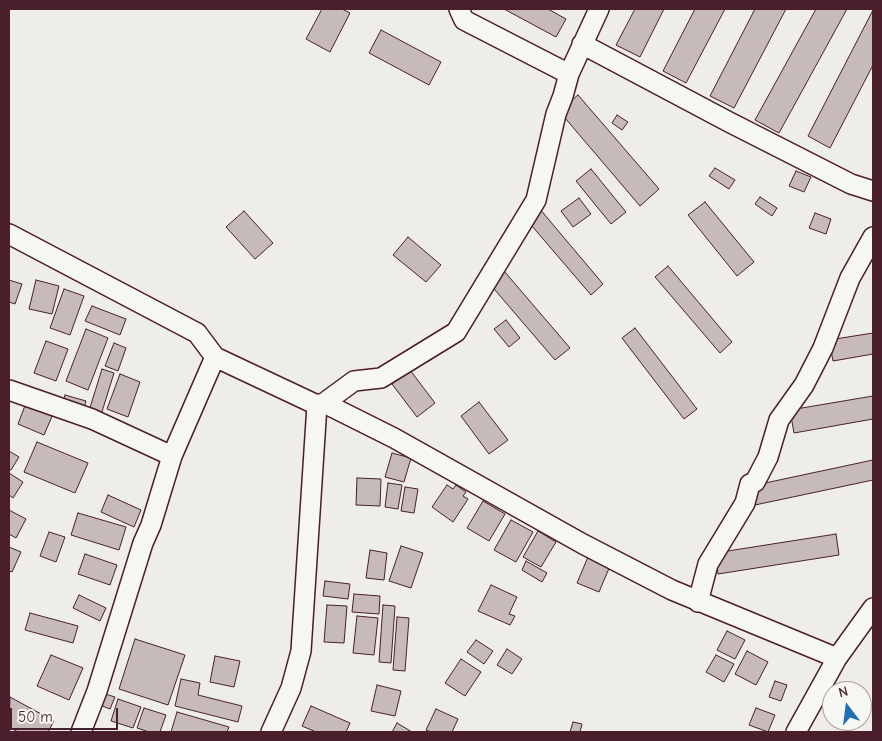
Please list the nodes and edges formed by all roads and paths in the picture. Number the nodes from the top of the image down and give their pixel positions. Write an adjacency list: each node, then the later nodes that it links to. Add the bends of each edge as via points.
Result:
1 (459, 9): 4 (street, via 464,20)
2 (599, 9): 3 (street)
3 (582, 44): 4 (street); 5 (street, via 851,184)
4 (569, 74): 10 (street, via 536,200 456,332 381,378 354,381)
5 (873, 191)
6 (9, 234): 8 (street, via 197,333)
7 (873, 237): 12 (street, via 850,278 808,378 779,420 768,457 755,482 750,484 745,503 708,564)
8 (215, 357): 10 (street); 11 (street)
9 (9, 392): 11 (street, via 92,419)
10 (320, 404): 12 (street, via 394,438 583,544); 16 (street, via 301,651 291,688)
11 (172, 456): 15 (street)
12 (698, 602): 14 (street)
13 (873, 608): 14 (street)
14 (837, 658): 17 (street)
15 (81, 732)
16 (271, 732)
17 (796, 732)

